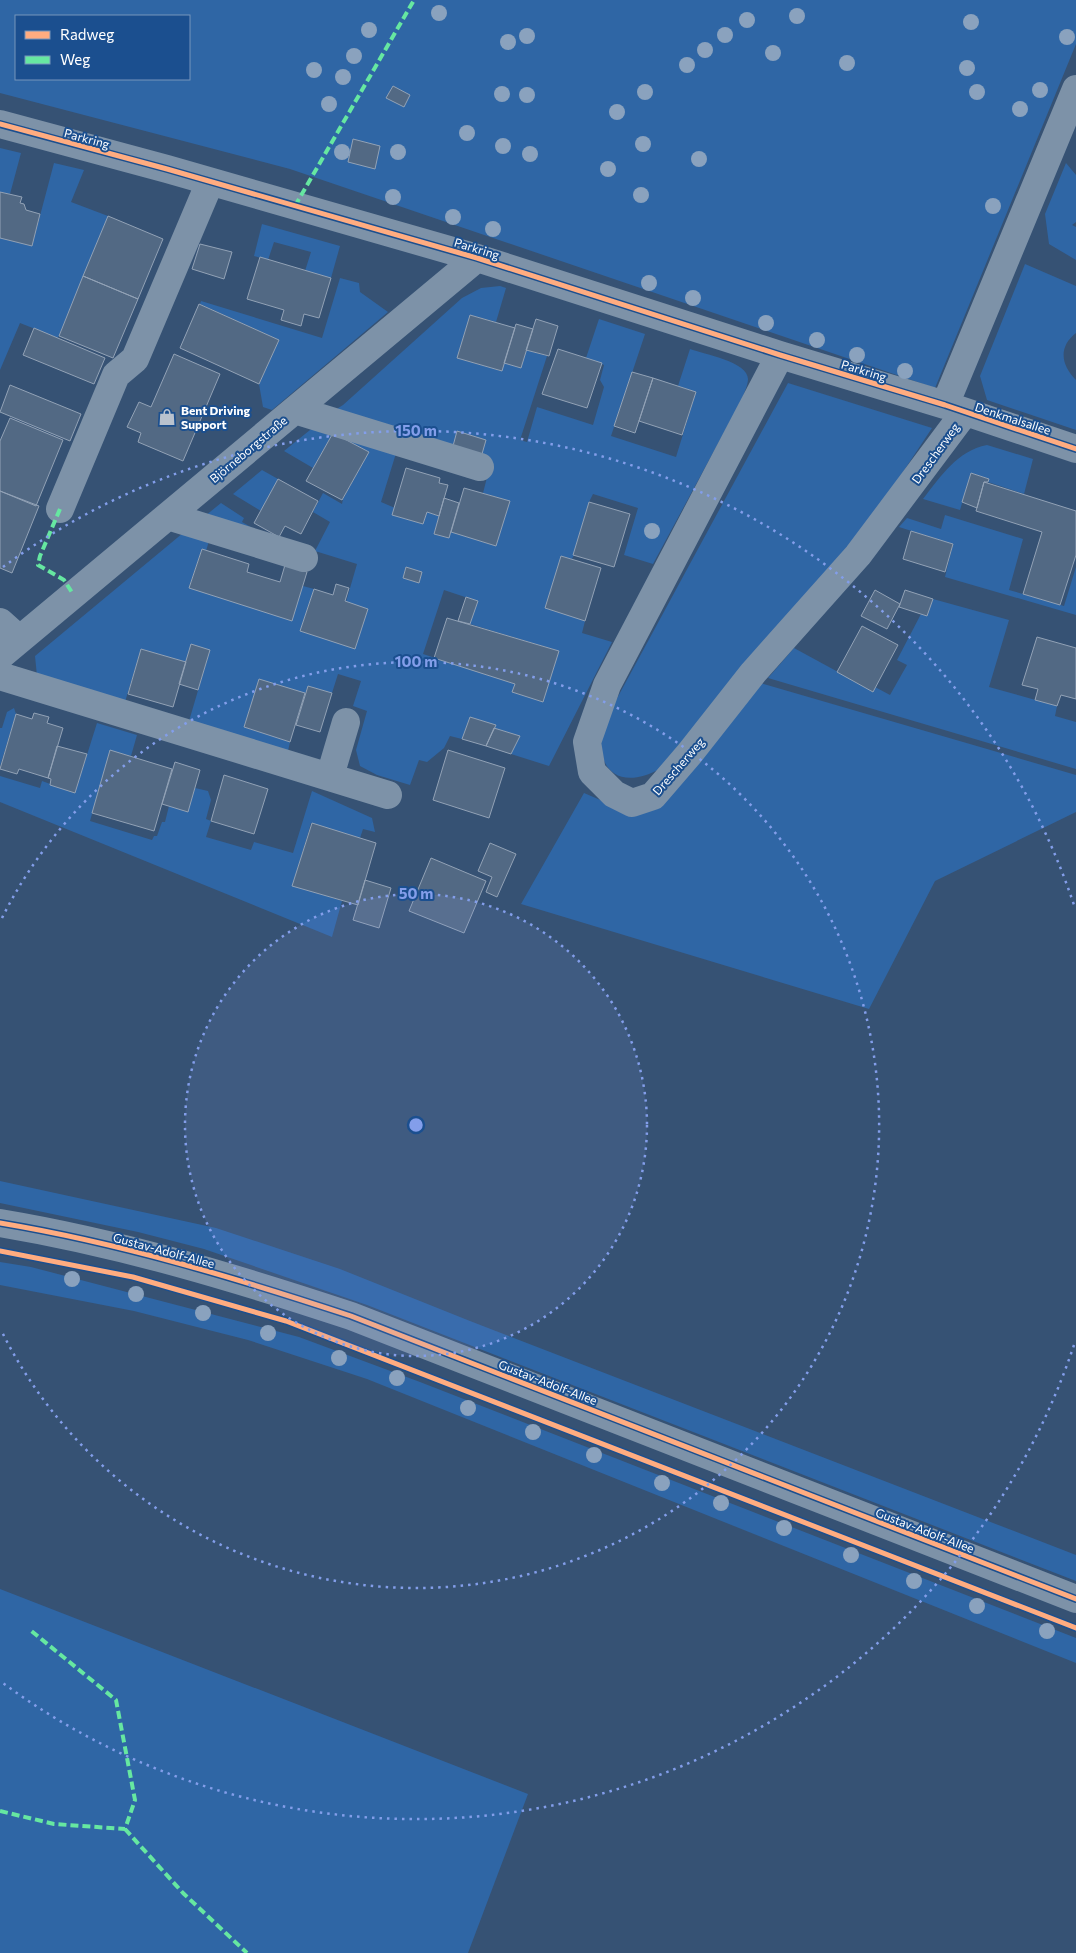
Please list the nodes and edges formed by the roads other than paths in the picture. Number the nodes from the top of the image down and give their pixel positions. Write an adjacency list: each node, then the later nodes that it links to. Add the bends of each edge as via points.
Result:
1 (1076, 89): 6 (street)
2 (0, 124): 3 (street, Parkring)
3 (210, 182): 4 (street, Parkring); 10 (street, via 136,359 116,375)
4 (477, 258): 5 (street, Parkring); 7 (street, Björneborgstraße)
5 (780, 355): 6 (street, Parkring); 6 (street, Drescherweg, via 607,685 587,742 592,772 614,794 632,803 653,796 753,673 858,555)
6 (955, 409): 8 (street, Denkmalsallee)
7 (295, 410): 9 (street); 11 (street, Björneborgstraße)
8 (1076, 449)
9 (480, 467)
10 (60, 510)
11 (168, 516): 12 (street); 13 (street, Björneborgstraße)
12 (304, 558)
13 (6, 639)
14 (0, 676): 16 (street)
15 (346, 722): 16 (street)
16 (330, 776): 17 (street)
17 (388, 795)
18 (0, 1223): 19 (street, Gustav-Adolf-Allee, via 161,1258 352,1316)
19 (1076, 1599)

